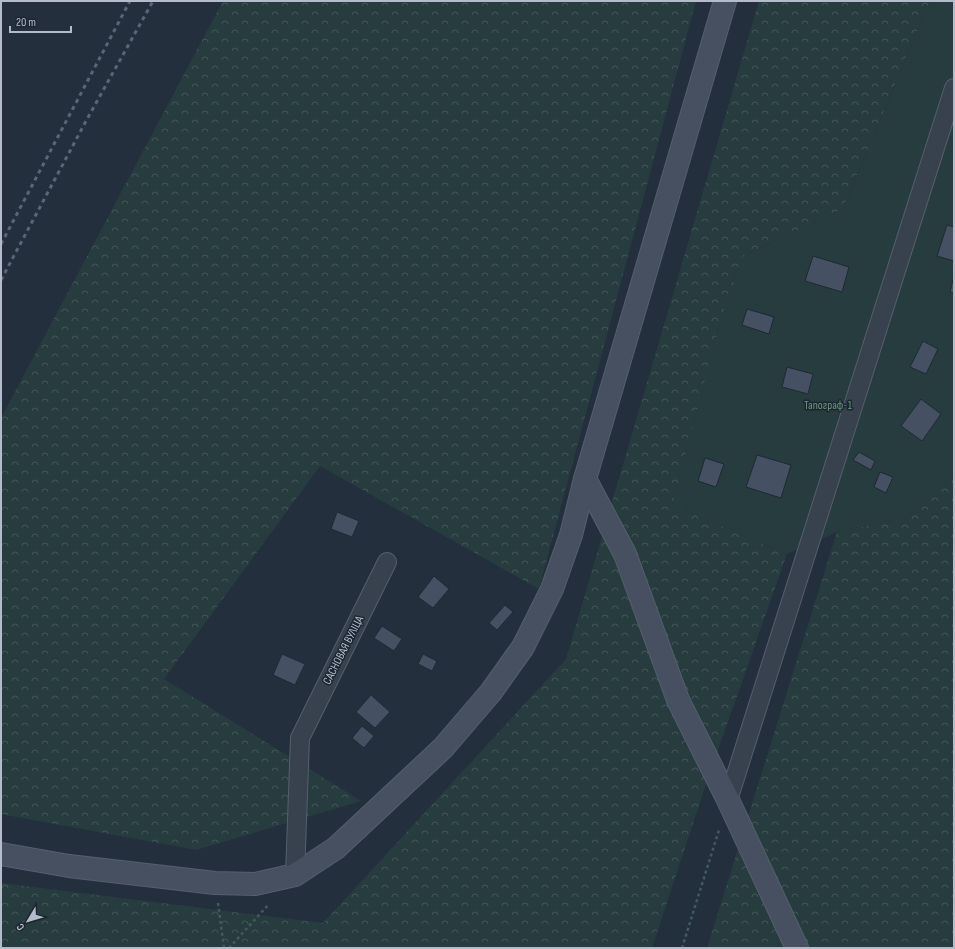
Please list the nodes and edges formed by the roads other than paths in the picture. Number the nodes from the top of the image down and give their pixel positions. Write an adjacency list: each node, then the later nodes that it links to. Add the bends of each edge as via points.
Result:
1 (725, 1): 3 (street)
2 (954, 88): 5 (street)
3 (585, 479): 5 (street, via 625,554 678,700); 7 (street, via 571,535 552,589 523,647 491,692 443,748 336,848)
4 (387, 562): 7 (street, САСНОВАЯ ВУЛІЦА, via 300,738)
5 (728, 800): 8 (street)
6 (1, 854): 7 (street, via 69,866 216,883 255,884)
7 (295, 875)
8 (797, 948)

